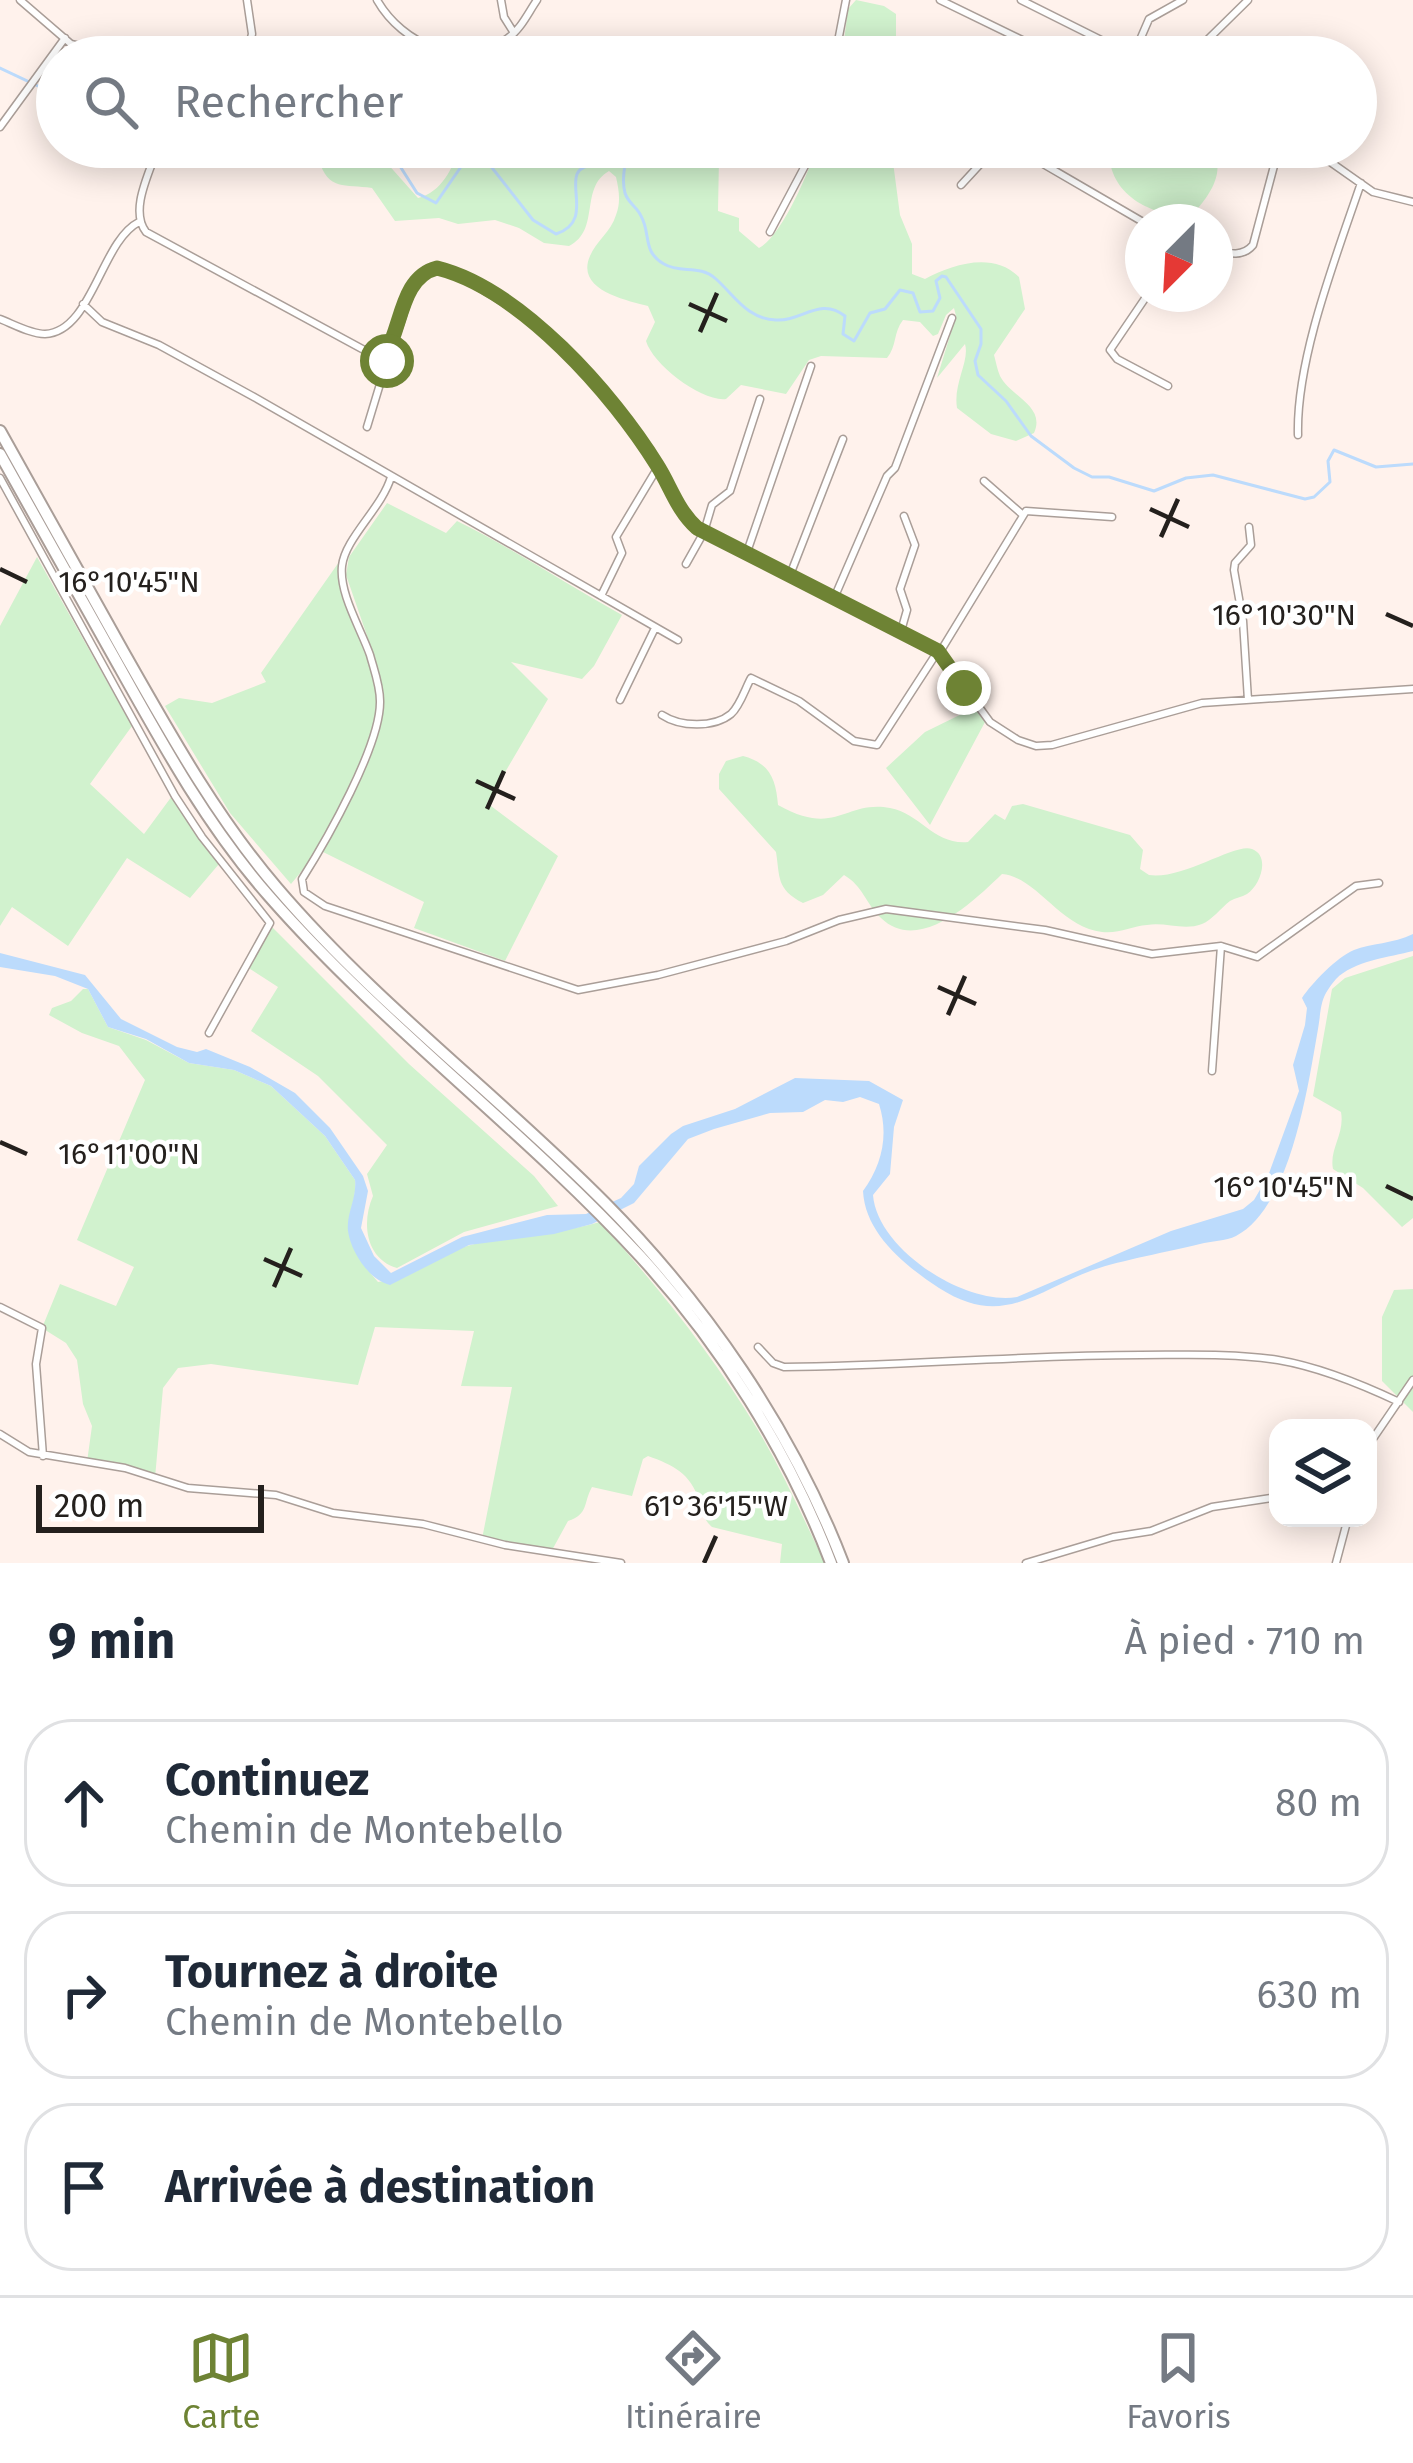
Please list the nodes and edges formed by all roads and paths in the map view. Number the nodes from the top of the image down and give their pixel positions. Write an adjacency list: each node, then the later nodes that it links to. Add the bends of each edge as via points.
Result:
1 (20, 0): 12 (street)
2 (247, 0): 13 (street)
3 (377, 0): 14 (street, via 394,24)
4 (501, 0): 11 (street)
5 (537, 0): 11 (street)
6 (846, 0): 16 (street)
7 (940, 0): 17 (street)
8 (1021, 0): 18 (street)
9 (1183, 0): 19 (street, via 1149,19)
10 (1248, 0): 20 (street)
11 (514, 33): 15 (street)
12 (63, 36)
13 (251, 36)
14 (416, 36)
15 (509, 36)
16 (839, 36)
17 (1014, 36)
18 (1092, 36)
19 (1142, 36)
20 (1211, 36)
21 (36, 81): 22 (street)
22 (0, 127)
23 (152, 168): 33 (street)
24 (803, 168): 34 (street)
25 (976, 168): 30 (street)
26 (1050, 168): 32 (street)
27 (1273, 168): 35 (street, via 1253,245)
28 (1339, 168): 29 (street)
29 (1361, 183): 31 (street); 46 (street, via 1302,378)
30 (961, 184)
31 (1413, 202)
32 (1125, 212)
33 (139, 222): 36 (street, via 121,236); 40 (street, via 370,354)
34 (770, 232)
35 (1233, 253)
36 (83, 304): 39 (street, via 50,333); 50 (street, via 102,322 158,345)
37 (1136, 312): 42 (street, via 1110,350)
38 (952, 318): 62 (street)
39 (0, 319)
40 (386, 353): 44 (street); 49 (street, via 413,284 428,270 448,271 564,347)
41 (811, 367): 58 (street)
42 (1168, 386)
43 (760, 399): 57 (street, via 730,491 710,509)
44 (367, 427)
45 (0, 431): 75 (highway, via 172,739 275,886)
46 (1298, 435)
47 (843, 439): 60 (street)
48 (0, 454): 75 (highway, via 163,745 263,890 363,995)
49 (658, 467): 57 (street, via 680,509); 61 (street, via 616,537 622,553)
50 (391, 477): 61 (street); 72 (street, via 342,567 379,684 379,717 302,879 310,899 578,990 886,909 1152,954)
51 (0, 478): 73 (street, via 175,796 270,923)
52 (984, 481): 53 (street)
53 (1023, 515): 55 (street); 66 (street)
54 (904, 516): 64 (street, via 915,545 900,589 908,610)
55 (1112, 517)
56 (1249, 527): 69 (street, via 1251,545 1234,570)
57 (704, 532): 58 (street); 59 (street)
58 (747, 552): 60 (street)
59 (686, 564)
60 (790, 575): 62 (street)
61 (601, 596): 63 (street)
62 (835, 596): 64 (street)
63 (655, 627): 65 (street); 68 (street)
64 (901, 631): 66 (street)
65 (678, 640)
66 (939, 651): 69 (street, via 980,711 1036,746 1186,707); 70 (street, via 878,745 845,736 800,701 751,678 735,712 720,719 682,724)
67 (1413, 689): 69 (street)
68 (620, 700)
69 (1248, 700)
70 (662, 716)
71 (1379, 883): 72 (street, via 1356,886 1256,957)
72 (1221, 946): 74 (street)
73 (209, 1033)
74 (1212, 1071)
75 (594, 1200): 76 (highway)
76 (615, 1222): 87 (highway, via 761,1422); 88 (highway, via 691,1300 771,1415)
77 (0, 1307): 83 (street, via 42,1328)
78 (758, 1347): 80 (street, via 784,1367 1034,1355 1263,1359)
79 (1413, 1380): 80 (street)
80 (1399, 1402): 81 (street)
81 (1377, 1433)
82 (0, 1434): 83 (street)
83 (43, 1456): 86 (street)
84 (1269, 1498): 89 (street, via 1212,1507)
85 (1346, 1527): 90 (street)
86 (621, 1563)
87 (831, 1563)
88 (843, 1563)
89 (1026, 1563)
90 (1336, 1563)

